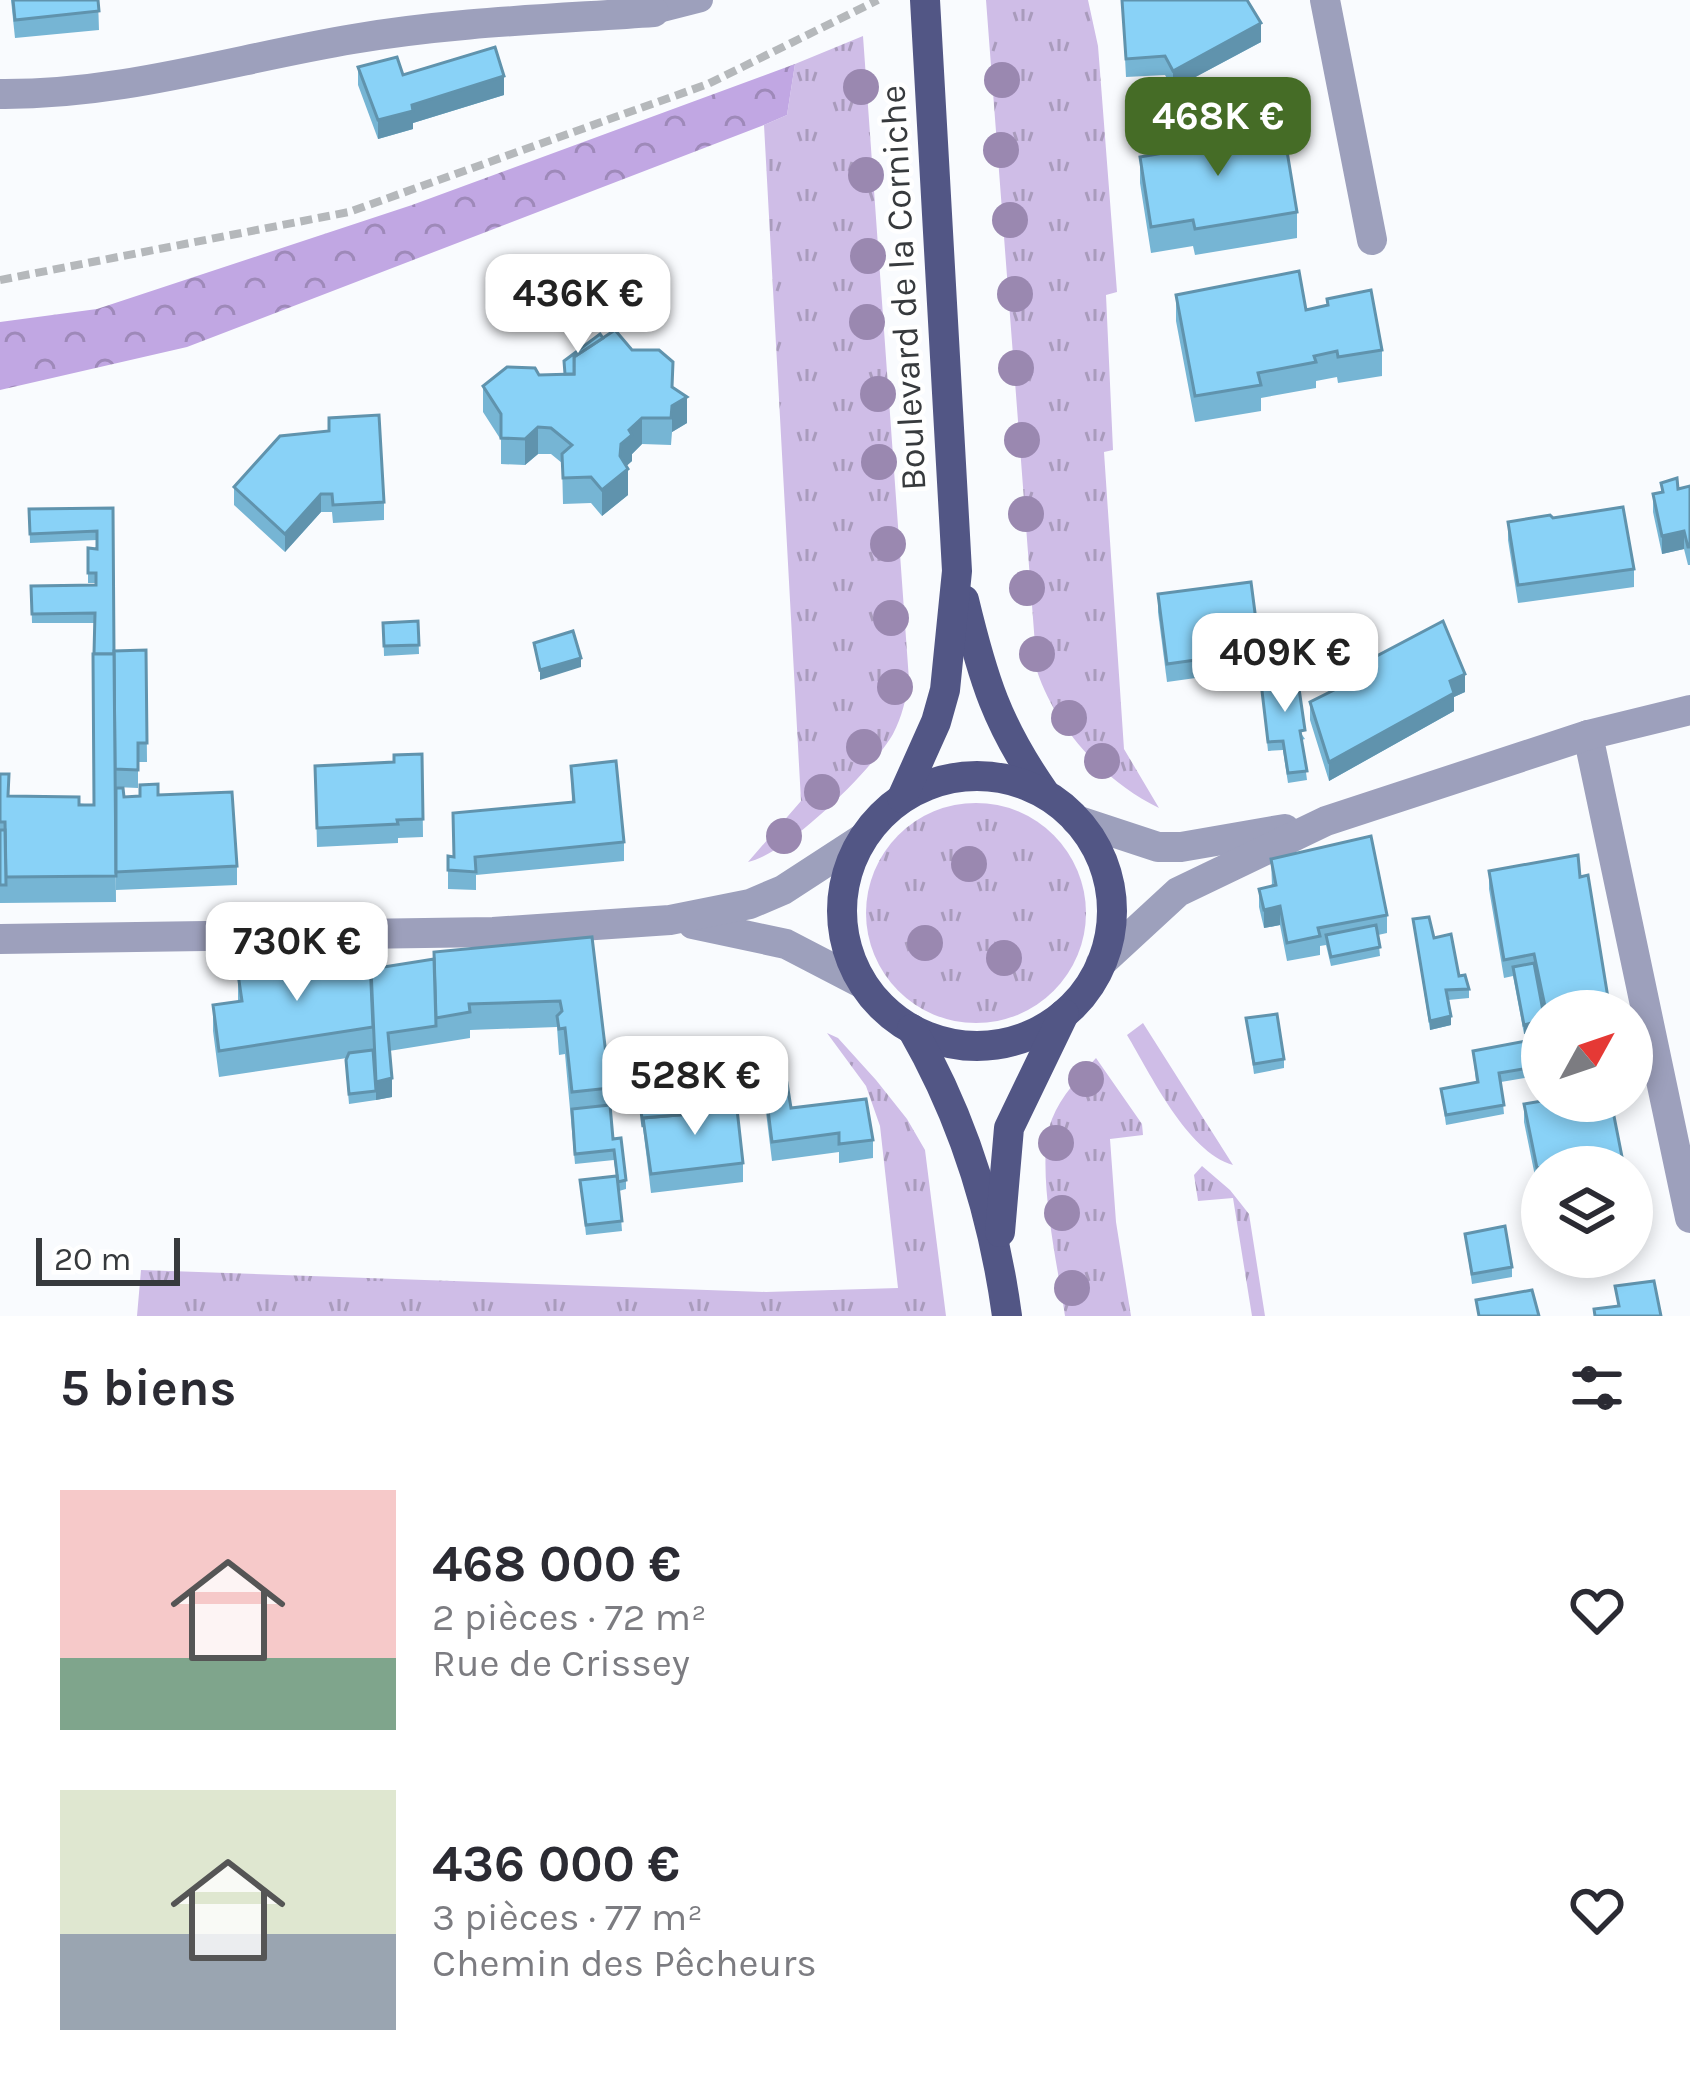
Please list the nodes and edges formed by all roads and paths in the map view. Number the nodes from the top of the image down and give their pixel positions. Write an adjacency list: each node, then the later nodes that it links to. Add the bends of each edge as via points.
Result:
1 (701, 0): 5 (lane)
2 (878, 0): 8 (path, via 708,84 350,212)
3 (925, 0): 9 (main road, Boulevard de la Corniche)
4 (1325, 0): 7 (street)
5 (654, 12): 6 (street, via 452,26 111,89)
6 (0, 94)
7 (1372, 240)
8 (0, 280)
9 (957, 571): 12 (main road, Boulevard de la Corniche, via 991,702); 13 (main road, Boulevard de la Corniche, via 945,690)
10 (1690, 710): 11 (street)
11 (1588, 735): 15 (street); 23 (street)
12 (1046, 795): 13 (main road, via 984,776 941,780); 14 (main road)
13 (902, 798): 16 (main road)
14 (1076, 820): 15 (street, via 1181,848); 19 (main road, via 1110,887)
15 (1326, 821): 19 (street, via 1178,892)
16 (862, 838): 17 (street, via 783,890); 20 (main road, via 842,900 846,944)
17 (670, 920): 18 (street, via 493,932); 20 (street, via 786,944)
18 (0, 939)
19 (1101, 963): 21 (main road)
20 (863, 984): 22 (main road)
21 (1064, 1014): 22 (main road, via 1001,1044 955,1044); 24 (main road, via 1009,1128)
22 (912, 1029): 24 (main road, via 964,1133)
23 (1690, 1218)
24 (998, 1250): 25 (main road)
25 (1007, 1316)

